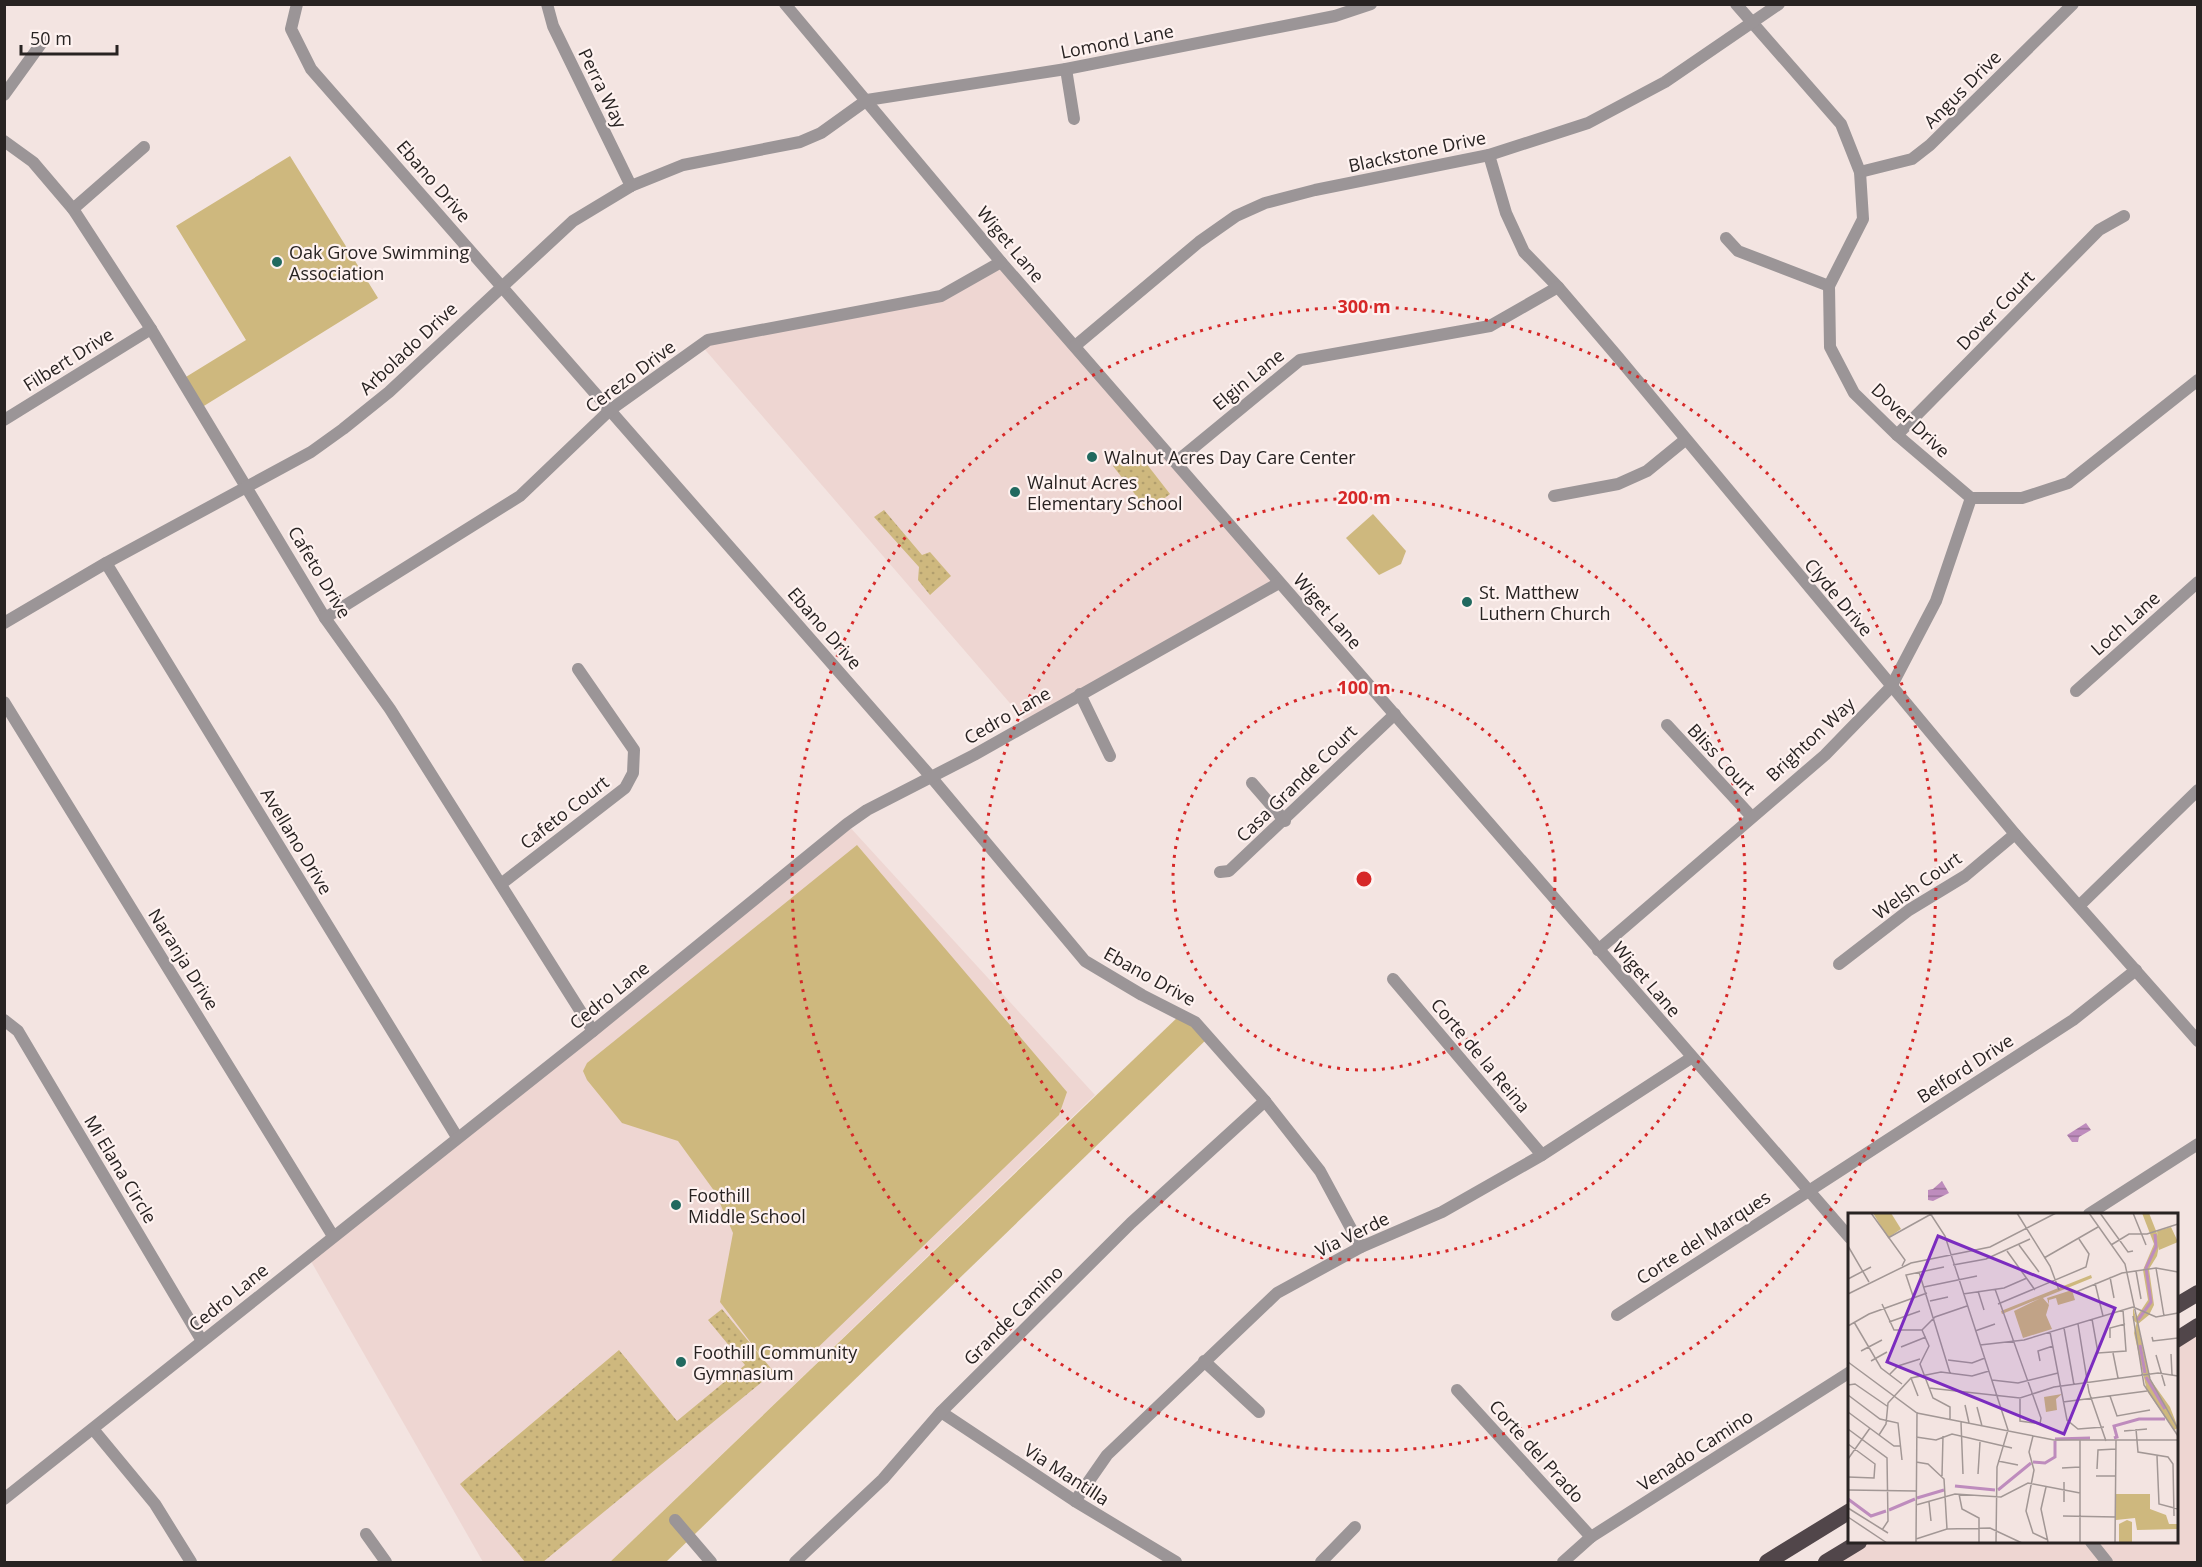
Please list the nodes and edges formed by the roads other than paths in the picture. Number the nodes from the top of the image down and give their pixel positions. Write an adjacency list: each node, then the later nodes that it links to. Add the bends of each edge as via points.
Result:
1 (297, 4): 23 (street, Ebano Drive, via 291,28 311,69)
2 (548, 4): 18 (street, Perra Way, via 553,26)
3 (785, 4): 12 (street, Wiget Lane)
4 (1371, 4): 10 (street, Lomond Lane, via 1335,16)
5 (1736, 4): 8 (street, Dover Drive)
6 (1779, 4): 8 (street, Blackstone Drive)
7 (2073, 4): 17 (street, Angus Drive, via 1930,145 1912,159)
8 (1754, 24): 16 (street, Blackstone Drive, via 1665,82 1588,123); 17 (street, Dover Drive, via 1841,124)
9 (43, 41): 11 (street)
10 (1066, 69): 12 (street, Lomond Lane); 13 (street)
11 (4, 95)
12 (867, 100): 18 (street, Arbolado Drive, via 821,133 801,142 682,165); 22 (street, Wiget Lane)
13 (1074, 118)
14 (4, 141): 19 (street, Cafeto Drive, via 33,162)
15 (144, 147): 19 (street)
16 (1489, 155): 25 (street, Clyde Drive, via 1506,213 1524,252); 27 (street, Blackstone Drive, via 1315,190 1265,203 1236,216 1199,242)
17 (1860, 172): 24 (street, Dover Drive, via 1863,219)
18 (631, 186): 23 (street, Arbolado Drive, via 573,221)
19 (73, 209): 26 (street, Cafeto Drive)
20 (2124, 216): 31 (street, Dover Court, via 2099,230)
21 (1726, 237): 24 (street, via 1738,251)
22 (1001, 262): 27 (street, Wiget Lane); 29 (street, Cerezo Drive, via 941,296 708,340)
23 (502, 285): 29 (street, Ebano Drive); 34 (street, Arbolado Drive, via 389,392 343,429 311,452)
24 (1829, 286): 31 (street, Dover Drive, via 1830,347 1854,393)
25 (1558, 287): 32 (street, Clyde Drive); 33 (street, Elgin Lane, via 1490,327 1300,360)
26 (151, 329): 30 (street, Filbert Drive); 34 (street, Cafeto Drive)
27 (1075, 346): 33 (street, Wiget Lane)
28 (2198, 380): 36 (street, via 2068,483 2022,498)
29 (610, 410): 40 (street, Cerezo Drive, via 520,496); 50 (street, Ebano Drive)
30 (4, 420)
31 (1897, 435): 36 (street, Dover Drive)
32 (1685, 440): 35 (street, via 1647,471 1618,484); 43 (street, Clyde Drive)
33 (1176, 462): 39 (street, Wiget Lane)
34 (247, 486): 37 (street, Arbolado Drive); 40 (street, Cafeto Drive)
35 (1554, 496)
36 (1971, 498): 43 (street, Brighton Way, via 1936,601)
37 (106, 563): 41 (street, Arbolado Drive); 68 (street, Avellano Drive)
38 (2198, 582): 44 (street, Loch Lane)
39 (1279, 583): 45 (street, Cedro Lane); 47 (street, Wiget Lane)
40 (325, 618): 57 (street, Cafeto Drive, via 390,709)
41 (4, 623)
42 (578, 669): 57 (street, Cafeto Court, via 634,750 633,772 625,788)
43 (1891, 687): 53 (street, Brighton Way, via 1825,755); 55 (street, Clyde Drive)
44 (2076, 691)
45 (1080, 694): 49 (street); 50 (street, Cedro Lane)
46 (4, 702): 73 (street, Naranja Drive)
47 (1395, 714): 54 (street, Casa Grande Court); 59 (street, Wiget Lane)
48 (1667, 725): 53 (street, Bliss Court)
49 (1110, 756)
50 (932, 778): 64 (street, Cedro Lane, via 867,810 837,831); 67 (street, Ebano Drive, via 1085,961 1195,1022)
51 (1252, 783): 54 (street)
52 (2196, 795): 58 (street)
53 (1750, 816): 59 (street, Brighton Way)
54 (1285, 821): 56 (street, Casa Grande Court, via 1229,871)
55 (2015, 834): 58 (street, Clyde Drive); 60 (street, Welsh Court, via 1965,876 1909,910)
56 (1220, 872)
57 (501, 884): 64 (street, Cafeto Drive)
58 (2079, 906): 61 (street, Clyde Drive)
59 (1598, 950): 66 (street, Wiget Lane)
60 (1839, 964)
61 (2136, 970): 65 (street, Clyde Drive); 71 (street, Belford Drive, via 2073,1020)
62 (1393, 979): 70 (street, Corte de la Reina)
63 (4, 1020): 81 (street, Mi Elana Circle, via 18,1031)
64 (593, 1031): 68 (street, Cedro Lane)
65 (2198, 1041)
66 (1691, 1058): 70 (street, Via Verde); 71 (street, Wiget Lane)
67 (1265, 1101): 75 (street, Ebano Drive, via 1320,1172); 85 (street, Grande Camino, via 1131,1222)
68 (457, 1137): 73 (street, Cedro Lane)
69 (2198, 1144): 72 (street)
70 (1542, 1155): 75 (street, Via Verde, via 1442,1212)
71 (1808, 1189): 74 (street, Wiget Lane); 78 (street, Corte del Marques)
72 (2092, 1213)
73 (333, 1236): 81 (street, Cedro Lane)
74 (1848, 1236)
75 (1361, 1247): 82 (street, Via Verde, via 1277,1293)
76 (2198, 1293): 77 (highway)
77 (2178, 1305)
78 (1617, 1315)
79 (2198, 1326): 80 (highway)
80 (2178, 1339)
81 (202, 1341): 87 (street, Cedro Lane)
82 (1204, 1361): 86 (street); 89 (street, Via Verde, via 1107,1455)
83 (1848, 1373): 94 (street, Venado Camino)
84 (1456, 1390): 94 (street, Corte del Prado)
85 (941, 1412): 89 (street, Via Mantilla); 100 (street, Grande Camino, via 883,1479)
86 (1259, 1412)
87 (93, 1429): 88 (street, Cedro Lane); 97 (street, via 155,1504)
88 (4, 1499)
89 (1075, 1501): 101 (street, Via Mantilla)
90 (1848, 1512): 104 (highway)
91 (675, 1520): 99 (street)
92 (1355, 1527): 102 (street)
93 (366, 1534): 98 (street)
94 (1591, 1537): 103 (street, Venado Camino)
95 (1857, 1543): 105 (highway)
96 (2092, 1543): 106 (street)
97 (191, 1563)
98 (386, 1563)
99 (711, 1563)
100 (795, 1563)
101 (1176, 1563)
102 (1321, 1563)
103 (1563, 1563)
104 (1767, 1563)
105 (1826, 1563)
106 (2107, 1563)

